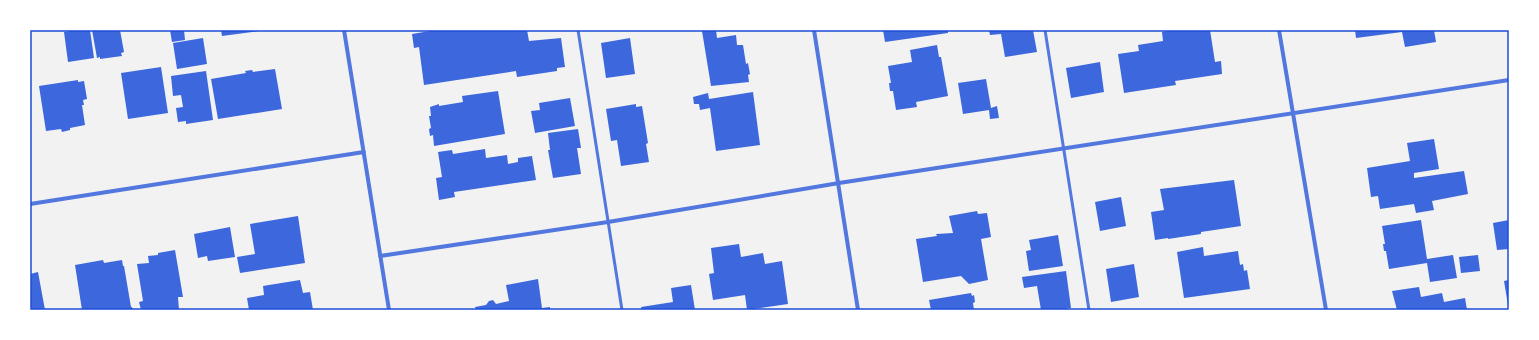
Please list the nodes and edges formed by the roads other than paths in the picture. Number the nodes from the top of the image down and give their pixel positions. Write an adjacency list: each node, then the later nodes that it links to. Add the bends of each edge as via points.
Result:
1 (344, 30): 9 (street)
2 (578, 30): 12 (lane)
3 (814, 30): 10 (street)
4 (1045, 30): 8 (lane)
5 (1279, 30): 7 (street)
6 (1509, 80): 7 (street)
7 (1292, 114): 8 (street); 18 (street)
8 (1064, 148): 10 (street); 17 (lane)
9 (364, 152): 11 (street); 13 (street)
10 (839, 183): 12 (street); 16 (street)
11 (30, 204)
12 (608, 222): 13 (street); 15 (lane)
13 (380, 256): 14 (street)
14 (389, 310)
15 (622, 310)
16 (858, 310)
17 (1089, 310)
18 (1326, 310)

